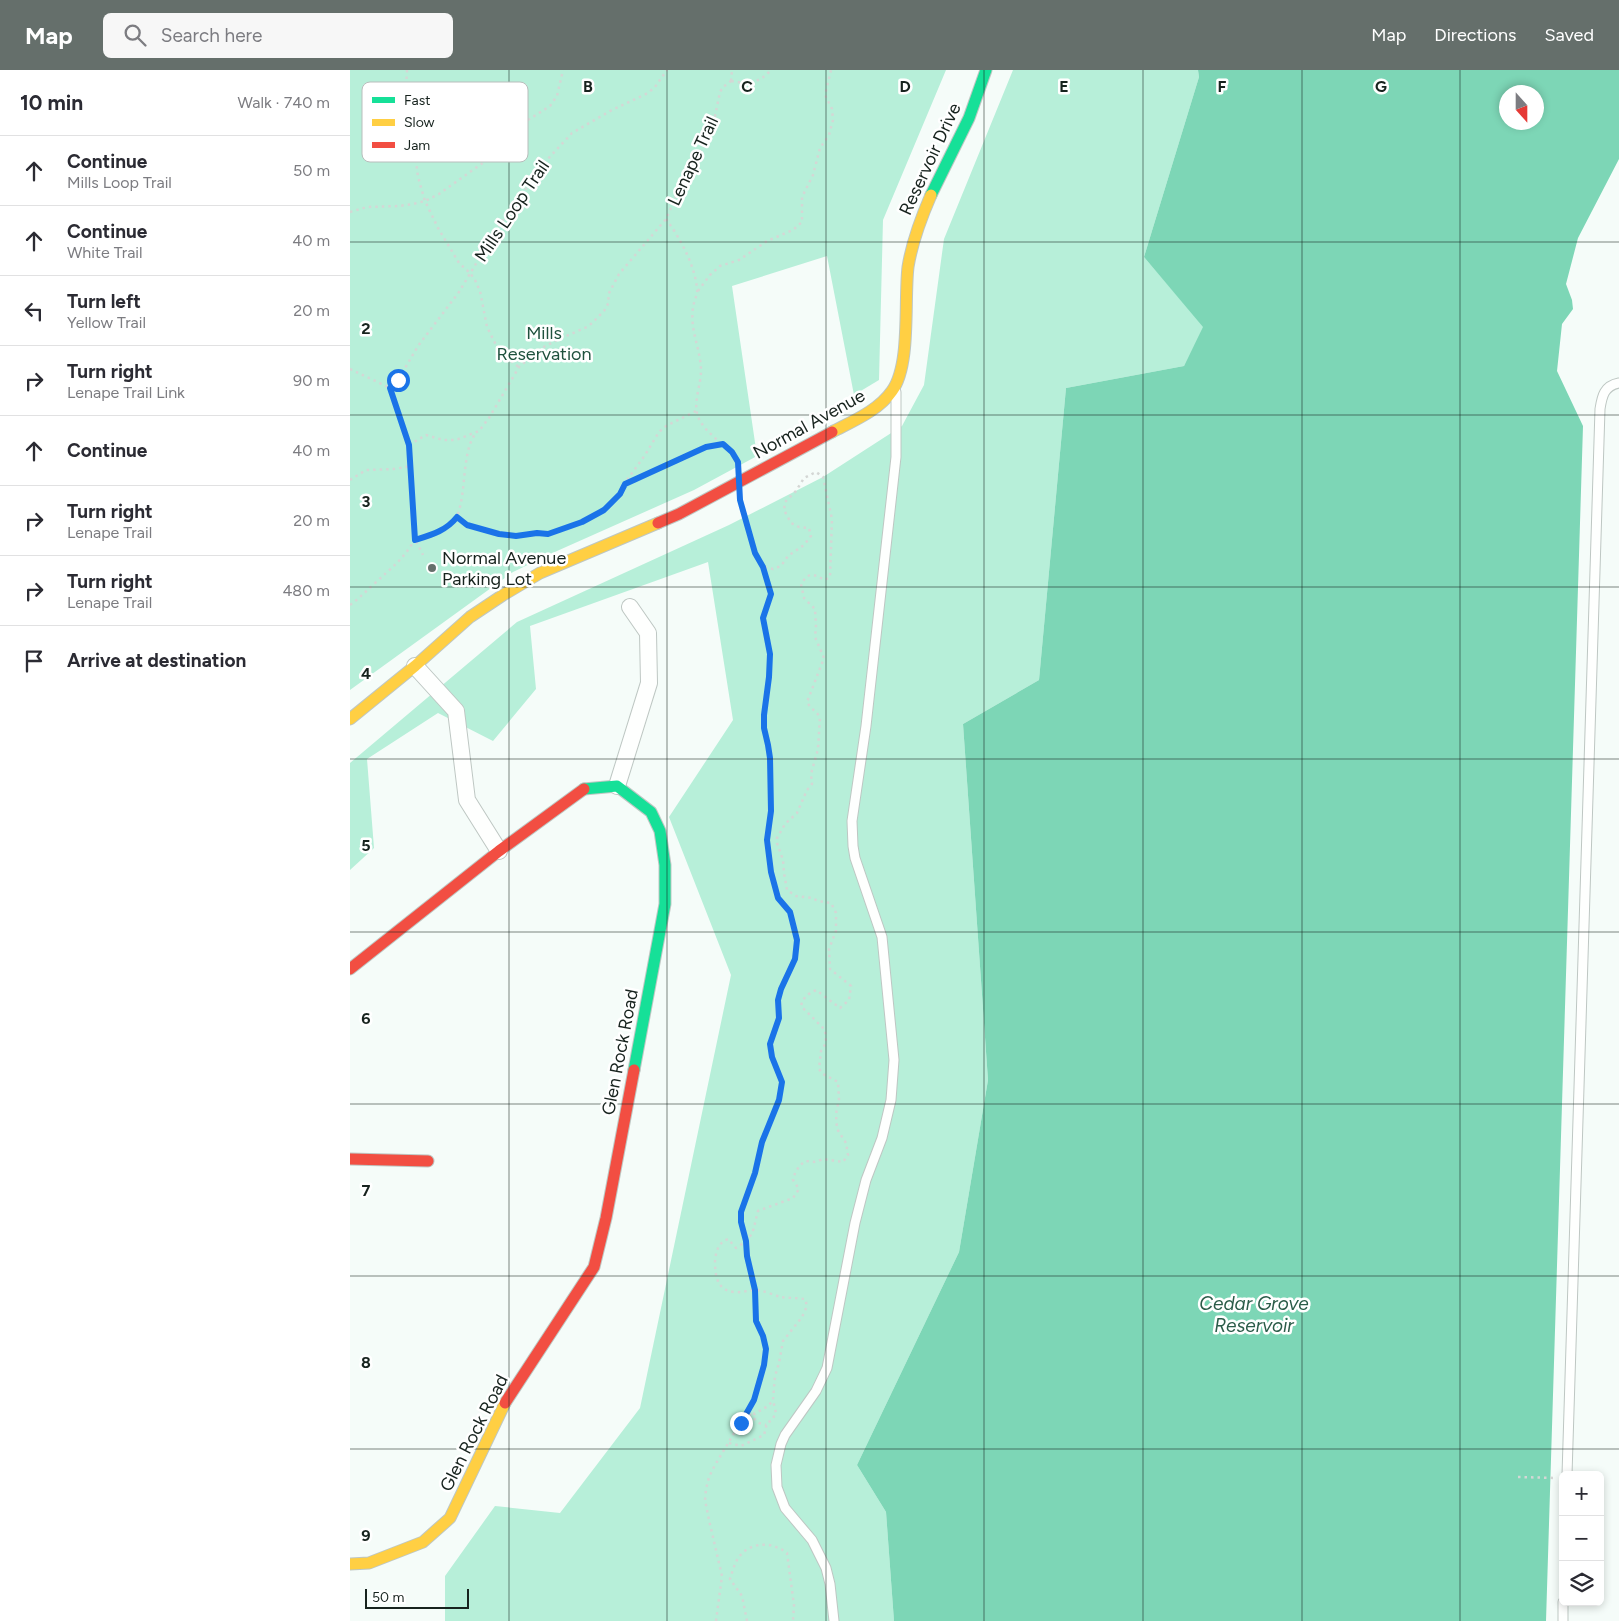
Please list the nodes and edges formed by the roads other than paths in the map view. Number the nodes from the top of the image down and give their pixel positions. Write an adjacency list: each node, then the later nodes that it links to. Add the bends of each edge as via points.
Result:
1 (986, 70): 3 (street, Reservoir Drive, via 977,99 916,231 910,260 902,365)
2 (1619, 383): 12 (lane, via 1604,391 1600,409)
3 (896, 384): 5 (street, Normal Avenue, via 875,409 679,514 540,573 470,617); 15 (lane, via 896,457 852,821 855,858 882,937 894,1060 891,1100 855,1223 827,1368 811,1400 785,1435 776,1465 777,1487 785,1508 812,1540 826,1568)
4 (630, 607): 7 (street, via 648,633 649,683)
5 (415, 666): 6 (street, Normal Avenue); 8 (street, via 456,710 467,800)
6 (350, 719)
7 (617, 786): 8 (street, via 584,789); 13 (street, Glen Rock Road, via 651,812 660,832 665,865 665,904 606,1218 594,1266 504,1404 450,1518 424,1542 369,1563)
8 (499, 851): 9 (street)
9 (350, 969)
10 (350, 1159): 11 (street)
11 (428, 1161)
12 (1567, 1471)
13 (350, 1564)
14 (1564, 1606): 16 (lane)
15 (834, 1621)
16 (1563, 1621)

